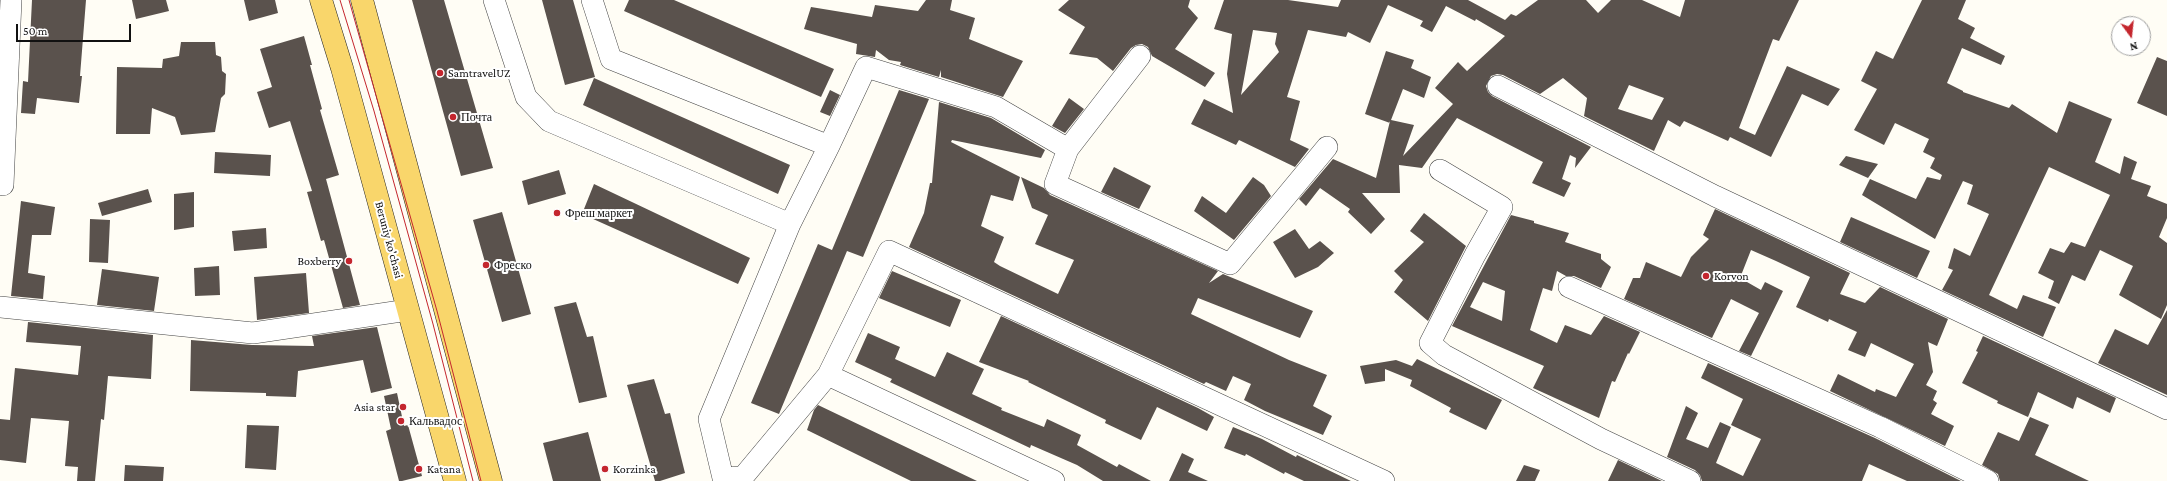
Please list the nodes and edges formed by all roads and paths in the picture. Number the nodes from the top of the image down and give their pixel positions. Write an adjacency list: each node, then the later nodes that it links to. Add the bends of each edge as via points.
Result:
1 (11, 0): 12 (street)
2 (321, 0): 16 (main road, Beruniy ko'chasi)
3 (362, 0): 21 (main road)
4 (494, 0): 13 (street, via 526,97 549,121)
5 (592, 0): 8 (street, via 611,59)
6 (1140, 56): 10 (street)
7 (1498, 86): 18 (street, via 1715,196)
8 (830, 146): 10 (street, via 866,67 996,107); 13 (street)
9 (1327, 147): 10 (street, via 1230,264 1055,184)
10 (1068, 149)
11 (1440, 170): 24 (street, via 1502,207 1430,344 1444,355 1601,439)
12 (3, 185)
13 (790, 224): 19 (street, via 709,419)
14 (1569, 287): 25 (street, via 1880,427)
15 (0, 307): 16 (street, via 253,333)
16 (408, 310): 20 (main road, Beruniy ko'chasi)
17 (828, 375): 19 (street, via 743,477); 22 (street); 23 (street, via 889,250)
18 (2167, 409)
19 (720, 479)
20 (455, 481)
21 (491, 481)
22 (1054, 481)
23 (1384, 481)
24 (1690, 481)
25 (1988, 481)

